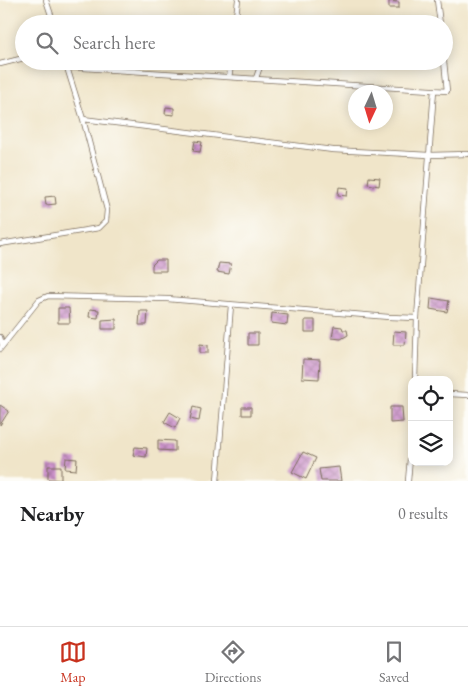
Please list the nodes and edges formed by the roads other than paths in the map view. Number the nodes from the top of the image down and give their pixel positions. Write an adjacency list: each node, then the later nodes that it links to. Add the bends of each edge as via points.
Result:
1 (46, 0): 4 (street)
2 (238, 0): 5 (street)
3 (438, 0): 6 (street)
4 (51, 15)
5 (237, 15)
6 (439, 15)
7 (15, 60): 8 (street)
8 (0, 64)
9 (68, 70): 17 (street)
10 (116, 70): 14 (street)
11 (230, 70): 14 (street)
12 (259, 70): 15 (street)
13 (445, 70): 16 (street, via 447,91)
14 (229, 77): 15 (street)
15 (256, 78): 16 (street)
16 (434, 90): 18 (street)
17 (83, 119): 18 (street, via 333,150); 20 (street, via 107,210 106,221 99,228)
18 (429, 154): 19 (street); 22 (street)
19 (468, 154)
20 (0, 244)
21 (231, 305): 22 (street); 24 (street, via 167,299 48,296 39,300); 29 (street)
22 (417, 318): 25 (street)
23 (0, 337): 24 (street)
24 (1, 347)
25 (415, 376)
26 (453, 394): 27 (street)
27 (468, 394)
28 (409, 466): 30 (street)
29 (217, 481)
30 (408, 481)

